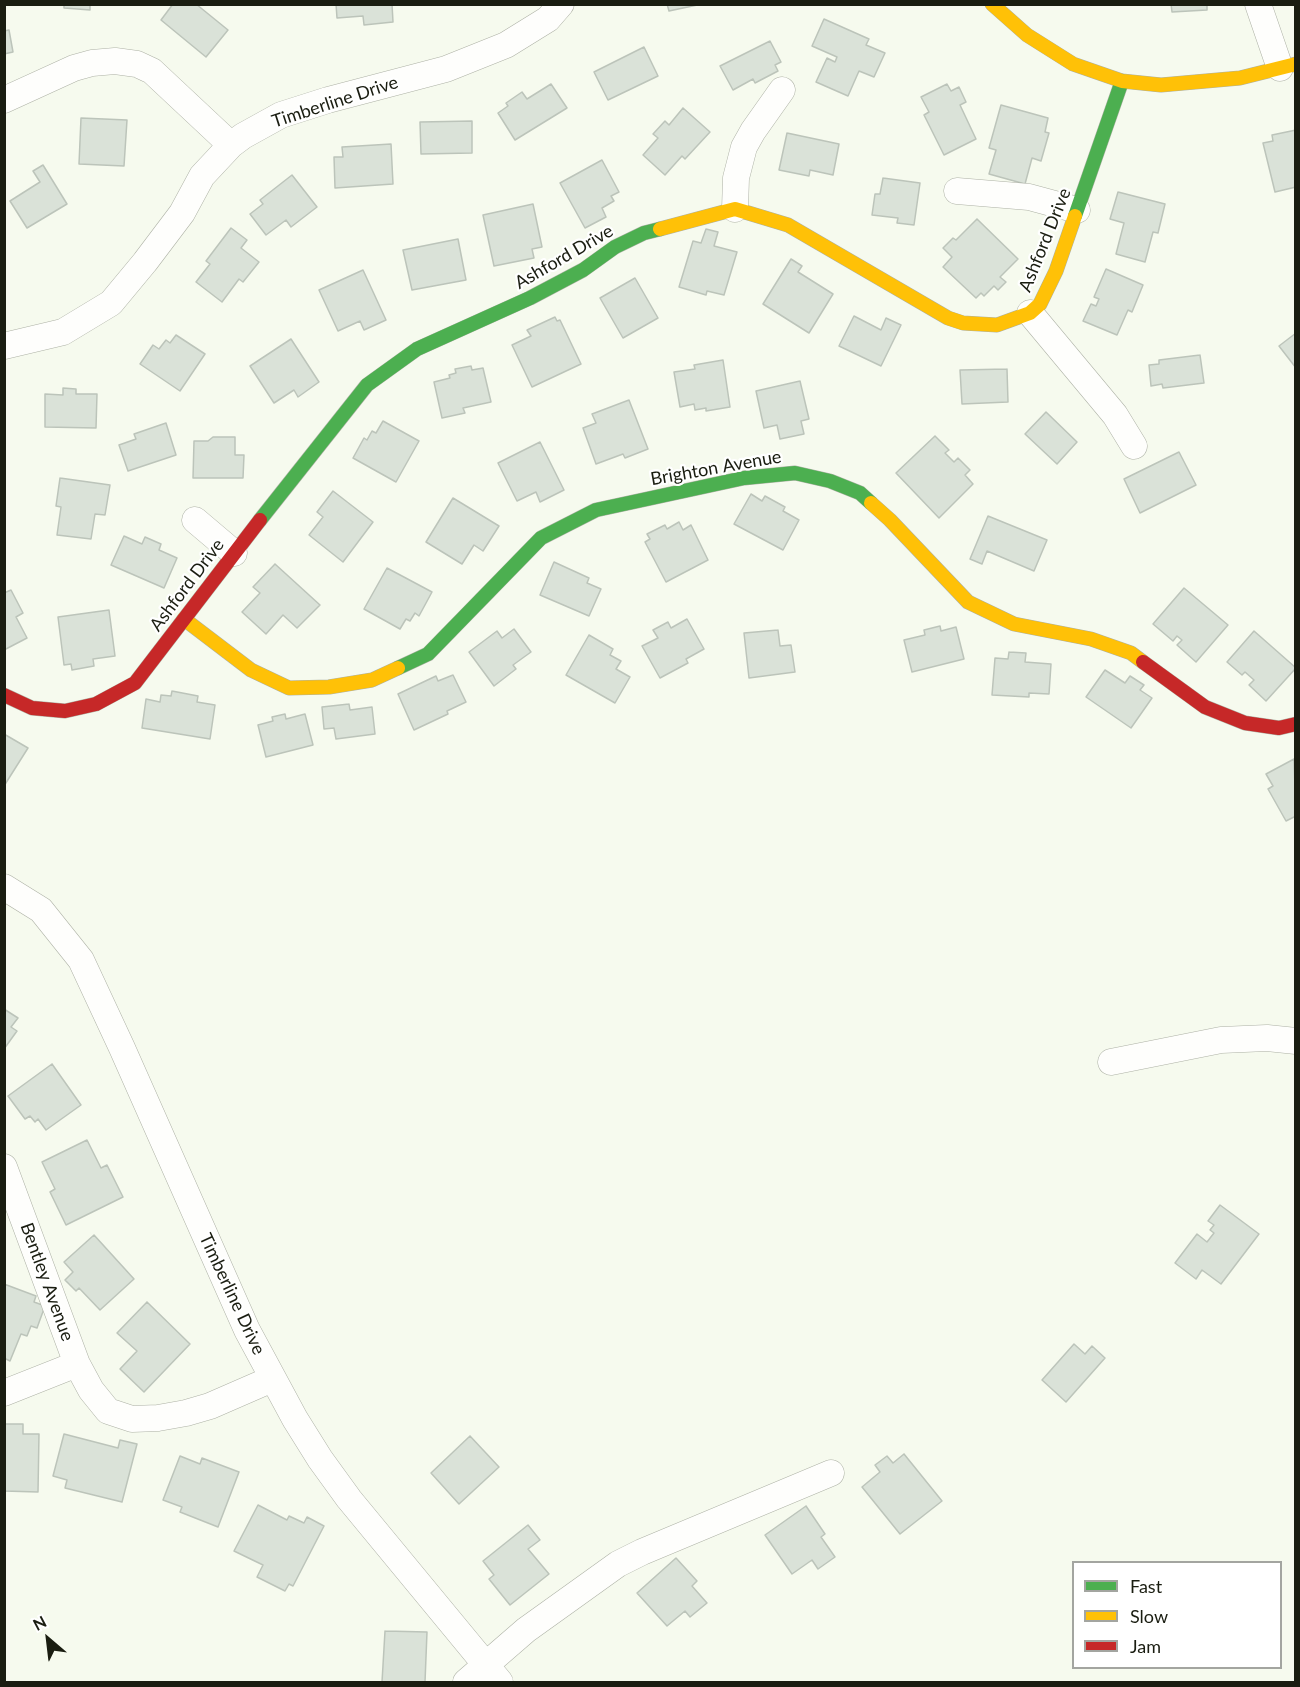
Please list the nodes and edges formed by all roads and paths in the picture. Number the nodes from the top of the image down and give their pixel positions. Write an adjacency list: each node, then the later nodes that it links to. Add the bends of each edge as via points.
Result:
1 (561, 4): 8 (street, Timberline Drive, via 548,19 506,45 446,69 281,115)
2 (992, 4): 5 (street, via 1027,35 1073,64)
3 (1258, 4): 4 (street)
4 (1288, 66): 5 (street, via 1239,78 1172,84)
5 (1122, 81): 11 (street, Ashford Drive)
6 (782, 90): 10 (street, via 744,147 736,178)
7 (4, 100): 8 (street, via 92,63 137,64 164,81)
8 (231, 145): 13 (street, Timberline Drive, via 202,176 182,213 111,303 63,332)
9 (957, 191): 11 (street, via 1029,197)
10 (735, 209): 12 (street, Ashford Drive, via 788,225 948,318 997,325); 16 (street, Ashford Drive, via 644,233 530,298 417,349 367,385)
11 (1077, 210): 12 (street, Ashford Drive, via 1047,291)
12 (1030, 314): 14 (street, via 1115,415)
13 (4, 346)
14 (1134, 446)
15 (195, 520): 16 (street)
16 (234, 553): 17 (street, Ashford Drive)
17 (184, 619): 18 (street, Ashford Drive, via 135,683 96,704 65,711 32,708); 19 (street, Brighton Avenue, via 251,670 289,688 372,680 428,654 541,538 596,510 744,478 795,473 860,493 890,519 968,602 1014,624 1091,639 1131,653 1205,707 1245,723 1279,728)
18 (4, 695)
19 (1296, 724)
20 (4, 887): 25 (street, Timberline Drive, via 41,910 81,960)
21 (1296, 1041): 22 (street, via 1221,1040)
22 (1111, 1062)
23 (4, 1167): 24 (street, Bentley Avenue)
24 (77, 1364): 25 (street, Bentley Avenue, via 108,1411 132,1419 158,1418 210,1406); 26 (street, Bentley Avenue)
25 (272, 1379): 28 (street, Timberline Drive, via 349,1499)
26 (4, 1393)
27 (831, 1473): 28 (street, via 618,1564 526,1630)
28 (493, 1674): 29 (street)
29 (466, 1683)

